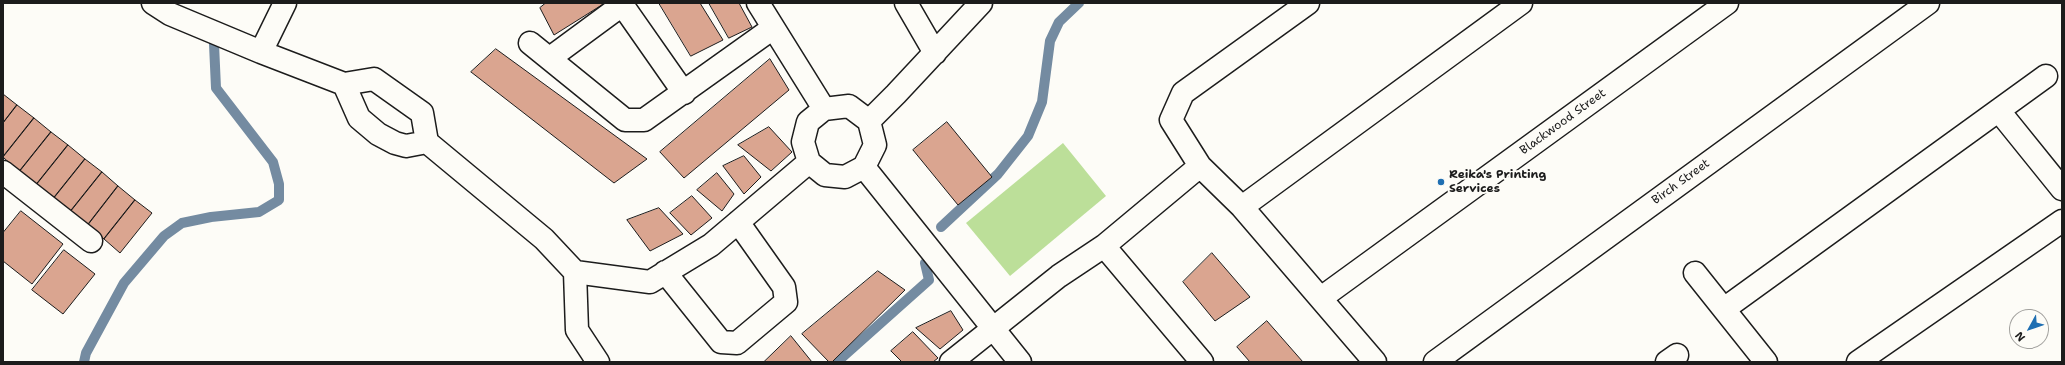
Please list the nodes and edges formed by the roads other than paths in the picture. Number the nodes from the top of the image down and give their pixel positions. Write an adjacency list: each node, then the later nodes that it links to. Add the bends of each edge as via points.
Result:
1 (153, 3): 13 (street, via 170,14)
2 (285, 3): 13 (street)
3 (758, 3): 11 (street)
4 (906, 3): 14 (street)
5 (981, 3): 14 (street)
6 (1308, 3): 24 (street, via 1183,93 1171,120)
7 (1521, 3): 28 (street)
8 (1727, 3): 36 (street, Blackwood Street)
9 (1928, 3): 44 (street, Birch Street)
10 (621, 4): 15 (street); 18 (street)
11 (773, 28): 18 (street); 19 (street)
12 (530, 43): 15 (street)
13 (261, 52): 17 (street)
14 (935, 53): 21 (street)
15 (550, 58): 18 (street, via 625,120 644,120)
16 (2046, 76): 20 (street)
17 (344, 84): 22 (street, via 358,118 378,134 406,146); 22 (street, via 374,79 422,113)
18 (684, 93)
19 (824, 108): 21 (street, via 849,106); 23 (street, via 808,122 803,142)
20 (1999, 111): 27 (street); 37 (street)
21 (869, 121): 25 (street, via 875,145)
22 (427, 142): 33 (street, via 544,239)
23 (809, 162): 25 (street, via 825,174 845,177); 30 (street)
24 (1200, 166): 28 (street); 32 (street)
25 (864, 167): 38 (street)
26 (3, 172): 31 (street)
27 (2062, 189)
28 (1242, 207): 36 (street)
29 (2062, 221): 46 (street)
30 (738, 222): 34 (street, via 711,245); 34 (street, via 784,287 786,302 737,343 721,342)
31 (91, 241)
32 (1104, 246): 38 (street, via 1059,276); 42 (street)
33 (574, 272): 34 (street, via 650,282); 39 (street, via 577,330)
34 (665, 272)
35 (1695, 273): 37 (street)
36 (1321, 298): 43 (street)
37 (1724, 309): 45 (street)
38 (992, 329): 40 (street); 41 (street)
39 (598, 362)
40 (951, 362)
41 (1020, 362)
42 (1202, 362)
43 (1375, 362)
44 (1434, 362)
45 (1766, 362)
46 (1858, 362)

